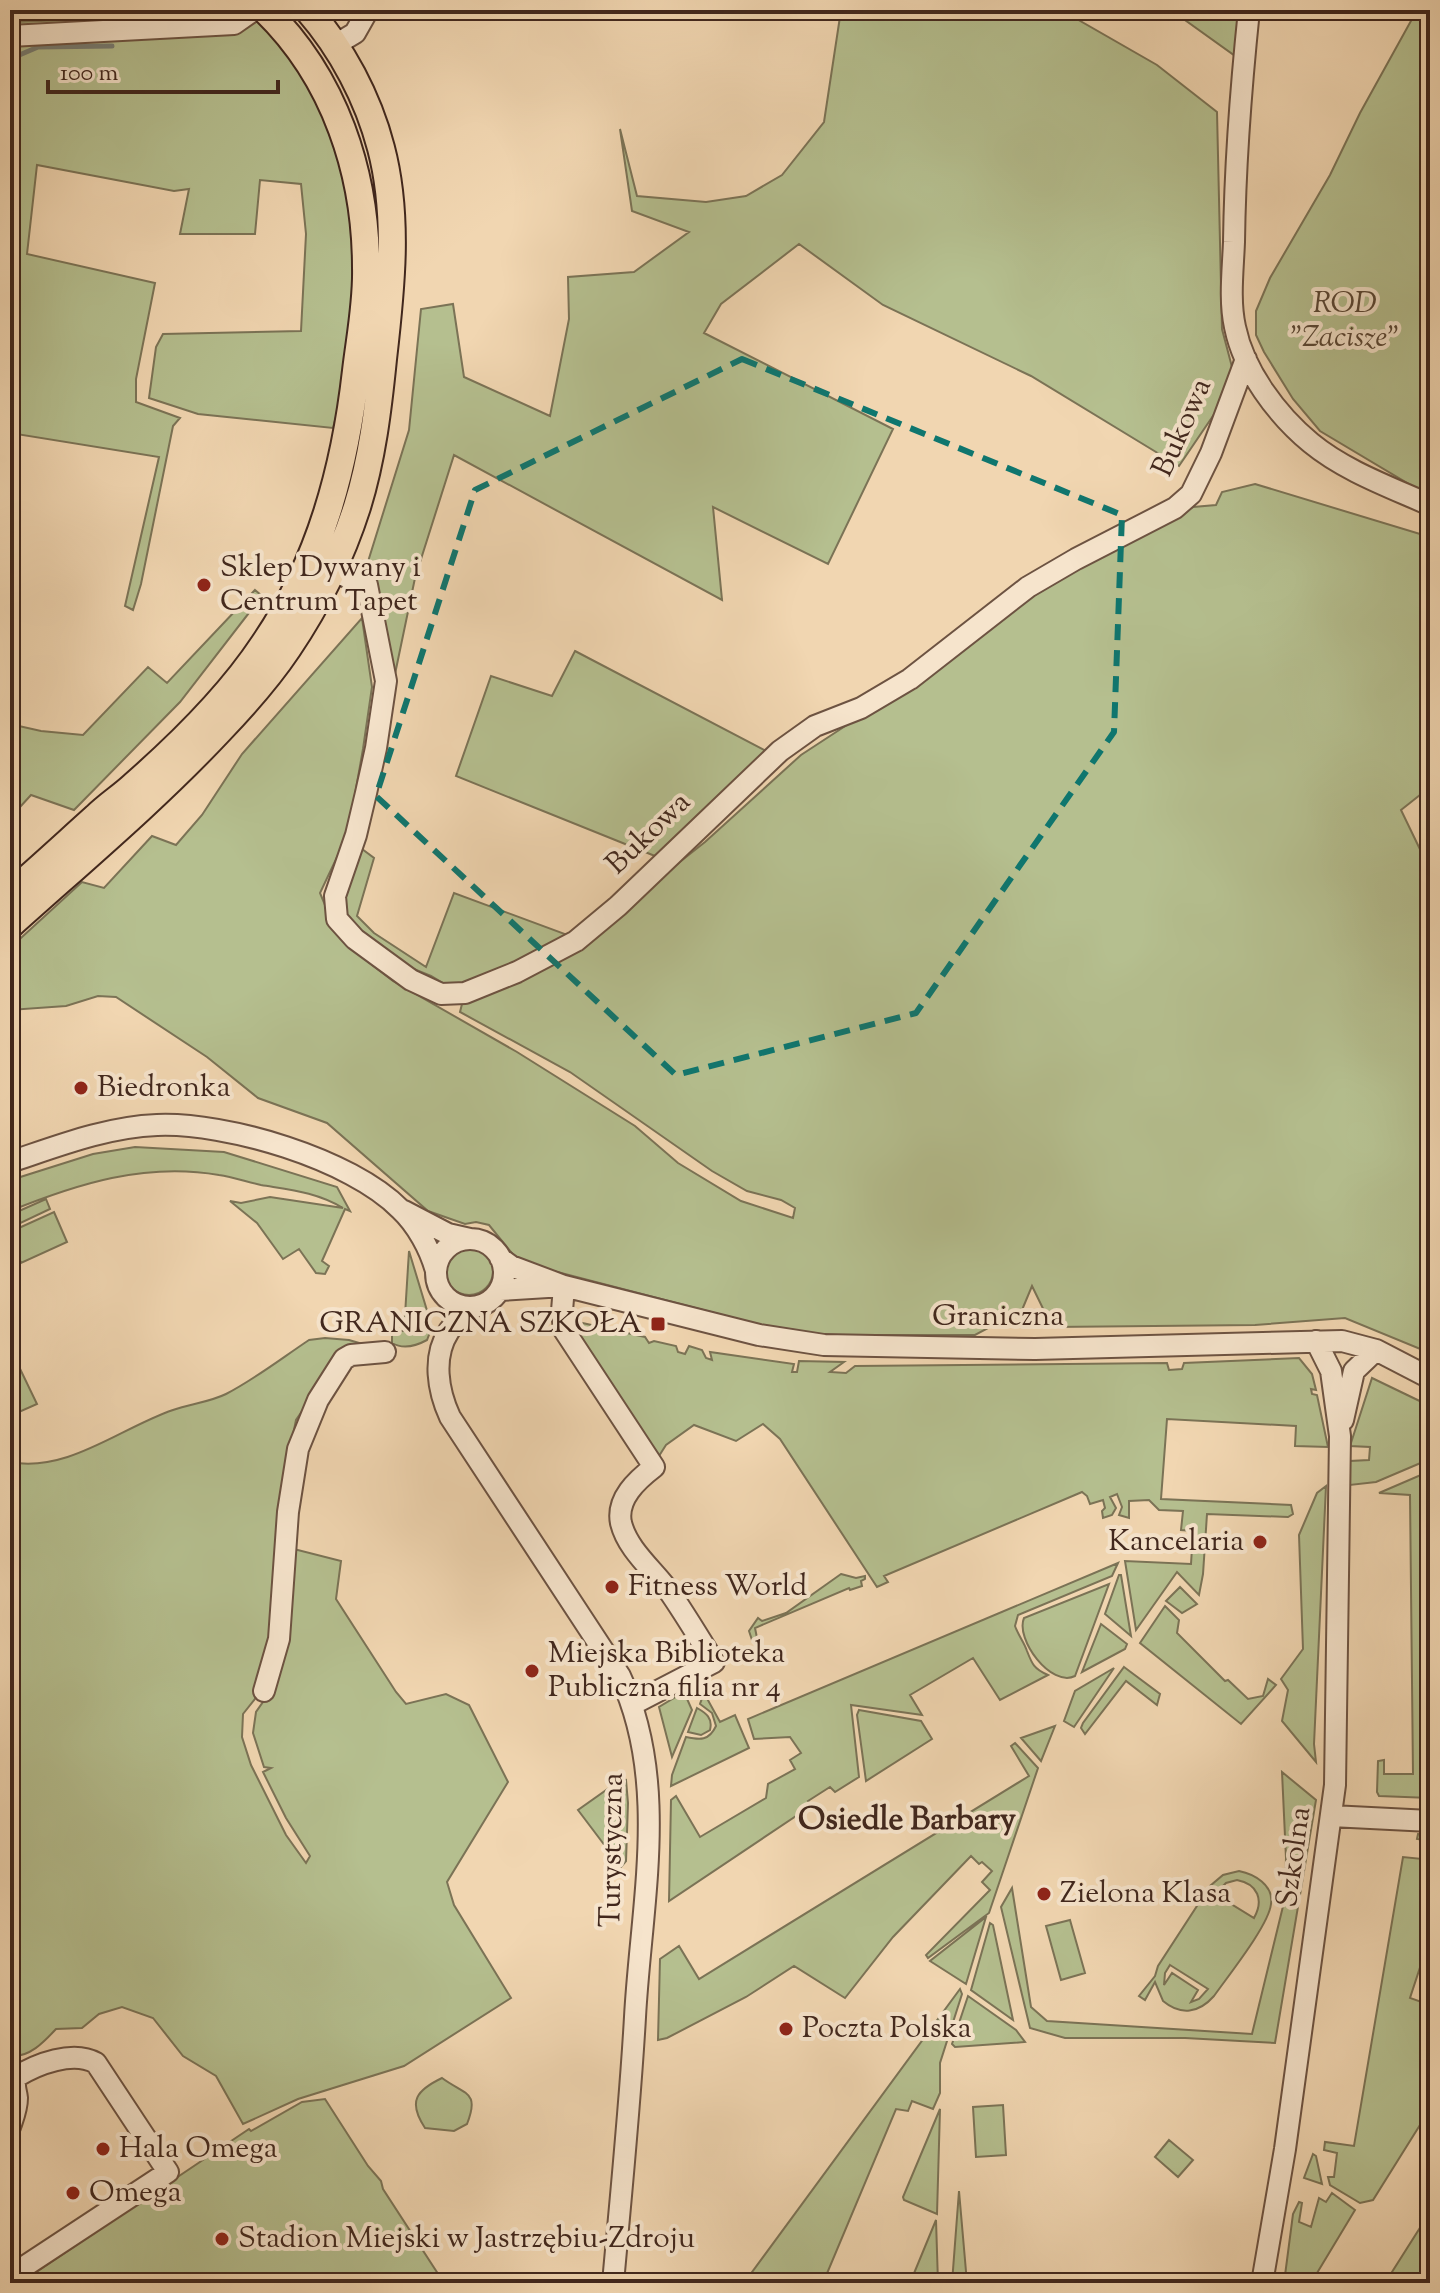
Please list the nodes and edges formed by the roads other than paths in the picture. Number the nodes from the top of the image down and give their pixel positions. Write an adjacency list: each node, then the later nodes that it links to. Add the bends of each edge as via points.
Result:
1 (254, 10): 6 (street, via 234,24)
2 (265, 10): 11 (main road, via 293,41 327,95 360,189 367,271 336,488 296,590 263,647 187,735)
3 (308, 10): 7 (main road)
4 (368, 10): 7 (street, via 355,33)
5 (1249, 10): 8 (street, via 1233,292 1235,327)
6 (10, 36)
7 (335, 45): 10 (main road, via 358,86 381,148 391,219 391,268 372,442 357,506)
8 (1246, 359): 9 (street, via 1262,387 1311,443); 10 (street, Bukowa, via 1211,453 1191,494 1175,508 1028,587 910,679 861,708 815,726 780,751 576,941 465,993 441,994 411,980 364,947 337,919 335,896 366,793 386,681 367,585)
9 (1430, 505)
10 (332, 571): 12 (main road, via 286,651 245,703 183,769)
11 (10, 894)
12 (10, 925)
13 (10, 1162): 14 (street, via 115,1130 194,1126 317,1158 348,1172)
14 (401, 1209): 15 (street, via 448,1234); 17 (street, via 431,1252)
15 (474, 1240): 16 (street); 17 (street, via 453,1244)
16 (500, 1258): 18 (street, Graniczna); 19 (street)
17 (436, 1271): 20 (street)
18 (564, 1286): 19 (street, Graniczna); 23 (street, Graniczna, via 759,1335 824,1345 1035,1349); 29 (street, via 564,1330 654,1467 622,1501 621,1523 714,1662)
19 (500, 1290): 21 (street)
20 (442, 1293): 21 (street); 22 (street, Turystyczna)
21 (471, 1307): 22 (street, Turystyczna)
22 (448, 1332): 29 (street, Turystyczna, via 438,1385 450,1417 620,1676)
23 (1316, 1341): 24 (street, Graniczna, via 1357,1343); 27 (street, Szkolna, via 1331,1371)
24 (1376, 1350): 26 (street, Graniczna); 27 (street, Szkolna, via 1354,1371)
25 (385, 1352): 28 (street, via 344,1359 318,1400 298,1449 279,1639)
26 (1430, 1378)
27 (1340, 1436): 30 (street, Szkolna)
28 (264, 1691)
29 (633, 1704): 34 (street, Turystyczna, via 645,1760 650,1844)
30 (1331, 1816): 31 (street); 35 (street, Szkolna)
31 (1430, 1821)
32 (10, 2127): 33 (street, via 16,2077 30,2068 87,2058 96,2063 168,2172)
33 (10, 2276)
34 (613, 2283)
35 (1262, 2283)

